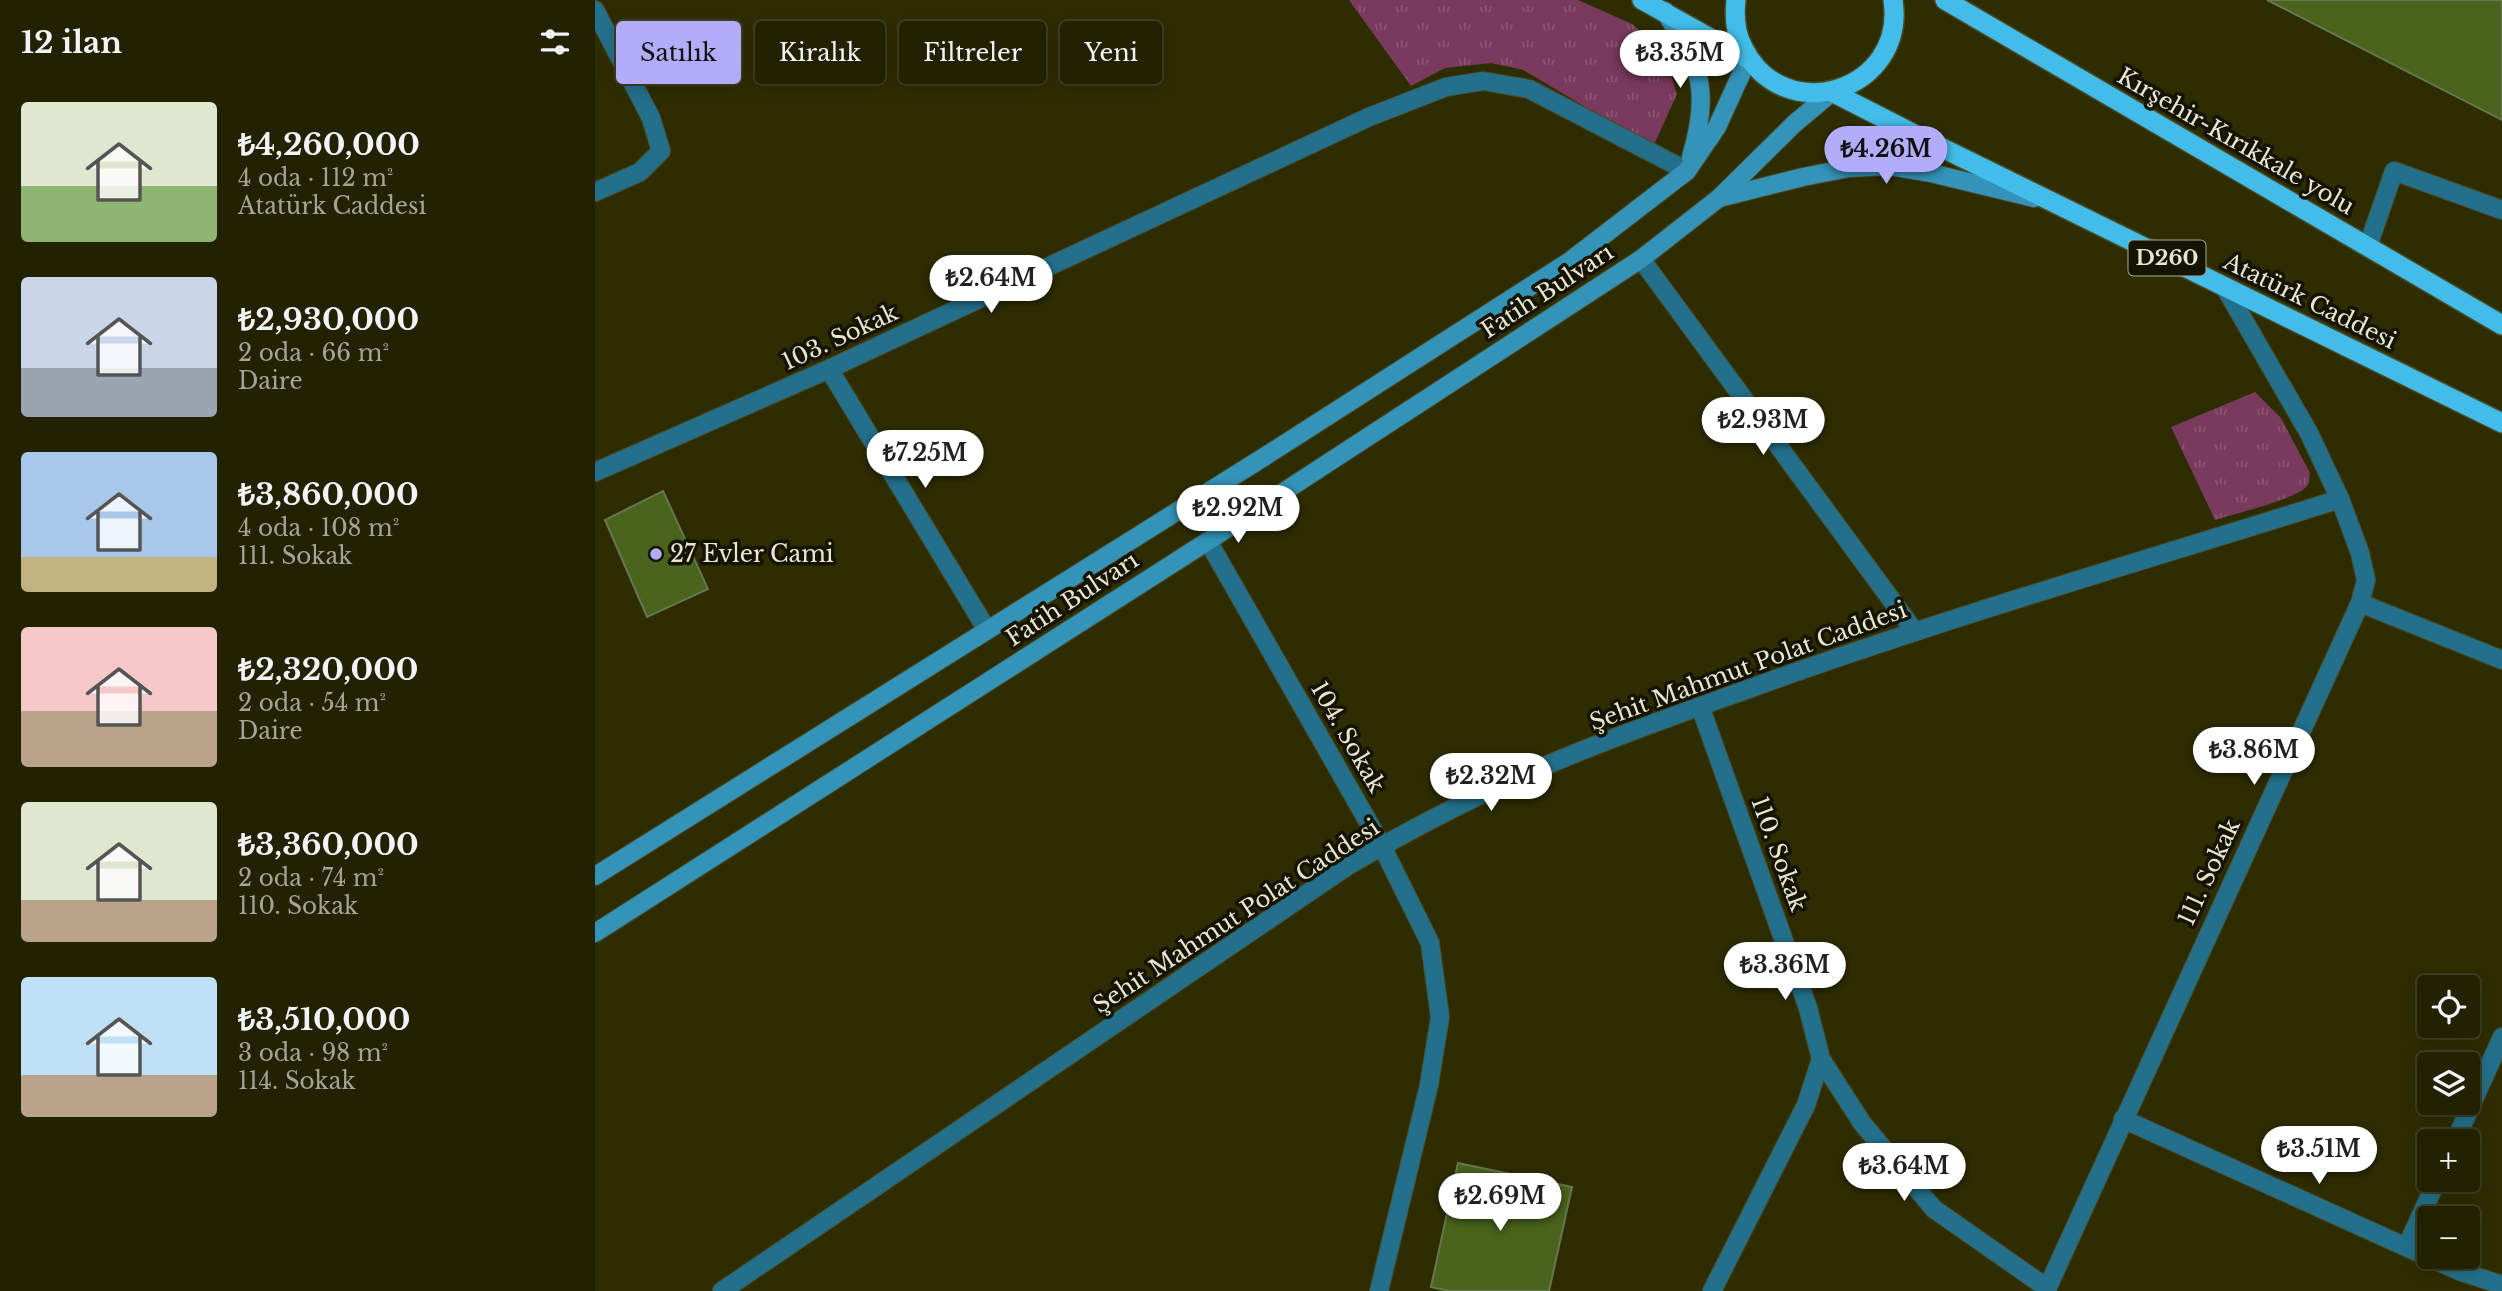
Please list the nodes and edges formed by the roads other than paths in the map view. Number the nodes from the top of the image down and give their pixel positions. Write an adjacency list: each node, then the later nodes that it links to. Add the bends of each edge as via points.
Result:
1 (1642, 0): 6 (highway)
2 (1736, 0): 7 (highway, via 1738,37)
3 (1893, 0): 8 (highway, via 1890,41 1877,64 1857,82)
4 (1945, 0): 14 (highway, Kırşehir-Kırıkkale yolu)
5 (595, 10): 10 (street, via 651,118 661,151 640,172)
6 (1665, 11): 7 (highway); 9 (main road, via 1699,80 1698,133)
7 (1748, 59): 8 (highway, via 1764,76 1785,88); 9 (main road, Fatih Bulvarı, via 1717,127)
8 (1832, 92): 11 (main road, Fatih Bulvarı); 12 (highway, Atatürk Caddesi / D260)
9 (1687, 171): 18 (street, 103. Sokak, via 1529,89 1483,80 1446,87 1369,117); 24 (main road, Fatih Bulvarı, via 1570,261)
10 (595, 192)
11 (1719, 198): 12 (main road, via 1803,177 1889,166); 15 (main road, Fatih Bulvarı)
12 (2053, 202): 16 (highway, Atatürk Caddesi / D260)
13 (2502, 210): 14 (street, via 2394,171)
14 (2368, 246): 17 (highway, Kırşehir-Kırıkkale yolu)
15 (1641, 259): 22 (main road, Fatih Bulvarı); 25 (street)
16 (2224, 286): 19 (highway, Atatürk Caddesi / D260); 21 (street, 111. Sokak, via 2309,433)
17 (2502, 325)
18 (829, 369): 20 (street, 103. Sokak); 24 (street)
19 (2502, 423)
20 (595, 472)
21 (2340, 499): 23 (street, 111. Sokak, via 2366,580); 25 (street, Şehit Mahmut Polat Caddesi)
22 (1208, 541): 28 (street, 104. Sokak); 30 (main road, Fatih Bulvarı)
23 (2360, 603): 26 (street); 33 (street, 111. Sokak)
24 (988, 630): 29 (main road, Fatih Bulvarı)
25 (1915, 632): 27 (street, Şehit Mahmut Polat Caddesi)
26 (2502, 660)
27 (1700, 706): 28 (street, Şehit Mahmut Polat Caddesi, via 1525,774); 32 (street, 110. Sokak, via 1808,1008)
28 (1382, 846): 39 (street, Şehit Mahmut Polat Caddesi); 40 (street, 104. Sokak, via 1430,943 1440,1017 1429,1085)
29 (595, 876)
30 (595, 933)
31 (2502, 1037): 34 (street)
32 (1821, 1059): 38 (street, 110. Sokak, via 1862,1123 1934,1209); 41 (street, via 1806,1105)
33 (2123, 1119): 36 (street); 38 (street, 111. Sokak)
34 (2460, 1129)
35 (2432, 1192): 36 (street)
36 (2407, 1246): 37 (street)
37 (2502, 1285)
38 (2046, 1290)
39 (722, 1291)
40 (1379, 1291)
41 (1712, 1291)

